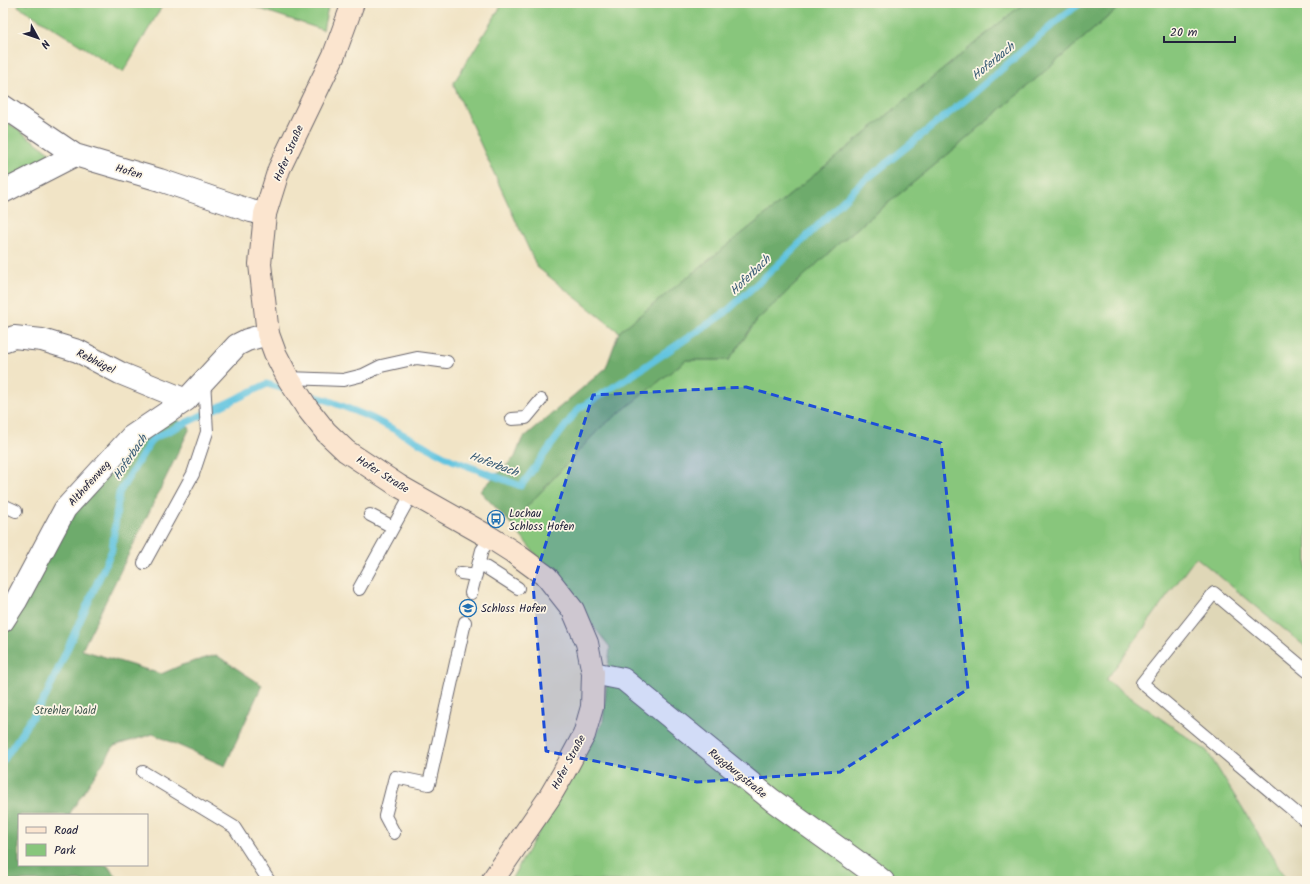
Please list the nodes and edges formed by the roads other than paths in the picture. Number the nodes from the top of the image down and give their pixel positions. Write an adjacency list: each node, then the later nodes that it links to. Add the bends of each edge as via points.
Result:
1 (353, 3): 5 (street, Hofer Straße, via 334,55 279,169)
2 (3, 106): 3 (street, Hofen)
3 (74, 155): 4 (street); 5 (street, Hofen)
4 (3, 192)
5 (265, 214): 6 (street, Hofer Straße, via 260,264)
6 (268, 334): 9 (street, Hofer Straße); 10 (street, Althofenweg, via 238,345)
7 (3, 341): 10 (street, Rebhügel, via 14,337 42,340 78,351 120,373)
8 (447, 362): 9 (lane, via 416,358 381,366 363,375 343,380)
9 (290, 382): 13 (street, Hofer Straße, via 326,432 346,451)
10 (198, 393): 19 (lane, via 208,432 193,474); 26 (street, Althofenweg, via 131,437 65,509)
11 (541, 400): 12 (lane, via 526,418)
12 (512, 419)
13 (412, 493): 17 (lane); 18 (street, Hofer Straße)
14 (3, 505): 15 (lane)
15 (16, 511)
16 (370, 514): 17 (lane)
17 (392, 532): 24 (lane)
18 (490, 538): 20 (lane, via 482,550); 29 (street, Hofer Straße, via 546,577 573,610 587,643)
19 (144, 563)
20 (479, 563): 22 (lane); 23 (lane)
21 (461, 573): 22 (lane)
22 (476, 575): 25 (lane)
23 (518, 588)
24 (359, 589)
25 (471, 593)
26 (3, 621)
27 (465, 622): 32 (lane, via 429,784 395,777 385,816)
28 (1307, 671): 31 (lane, via 1214,593 1142,683)
29 (593, 673): 33 (street, Hofer Straße, via 592,707 584,735 549,798); 35 (street, Ruggburgstraße, via 623,679 772,800)
30 (143, 772): 34 (lane, via 234,827)
31 (1307, 822)
32 (394, 833)
33 (493, 880)
34 (269, 881)
35 (883, 881)

